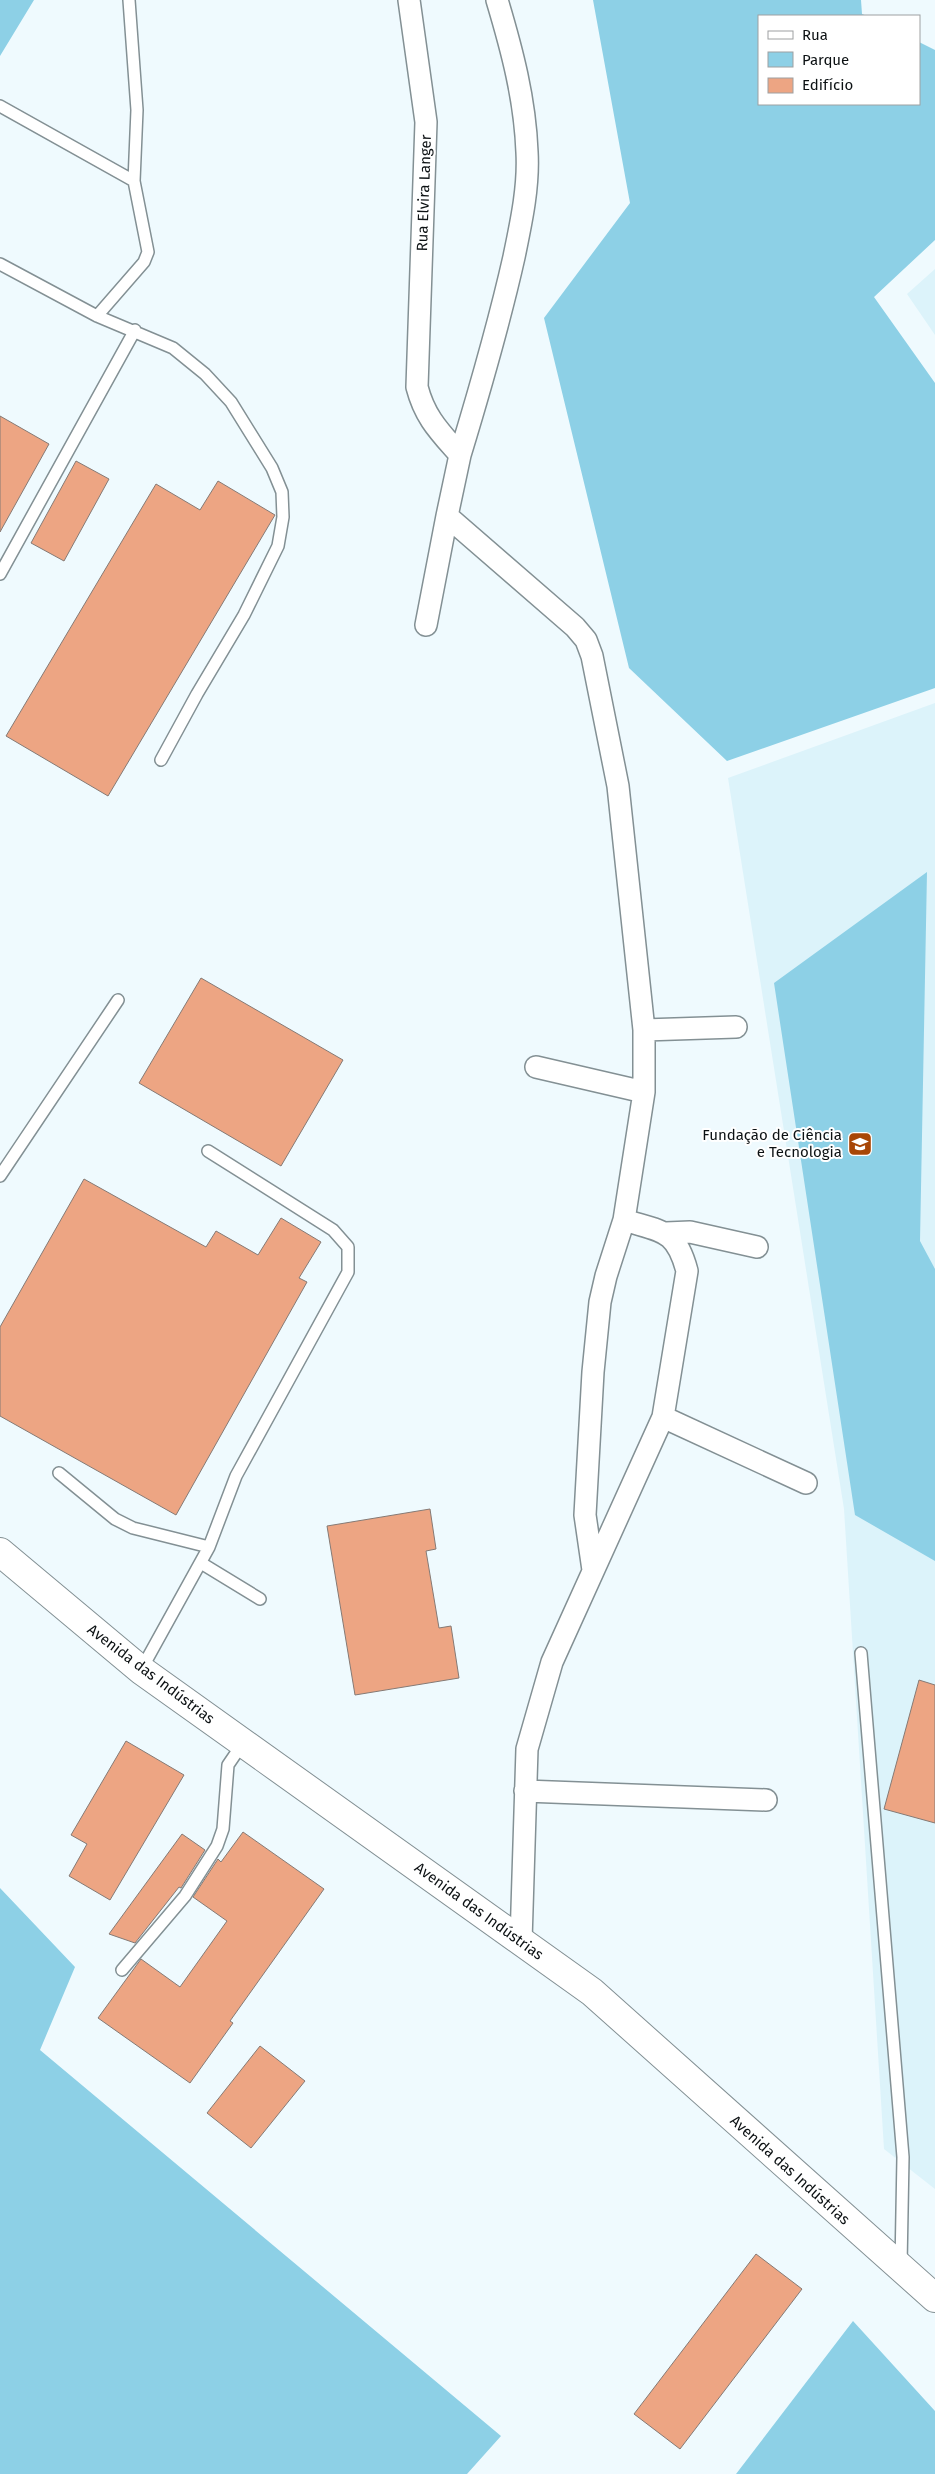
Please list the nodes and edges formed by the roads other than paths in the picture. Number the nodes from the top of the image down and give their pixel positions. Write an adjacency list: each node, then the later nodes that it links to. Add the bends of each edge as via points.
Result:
1 (129, 0): 5 (lane, via 138,110)
2 (409, 0): 9 (street, Rua Elvira Langer, via 426,122 416,387 430,420)
3 (497, 0): 9 (street, via 524,107 527,154 522,216 500,321)
4 (0, 106): 5 (lane)
5 (134, 181): 7 (lane, via 148,252 144,262)
6 (0, 264): 7 (lane)
7 (97, 316): 8 (lane)
8 (135, 330): 11 (lane); 13 (lane, via 173,348 205,374 231,402 272,468 282,492 283,517 278,546 244,615)
9 (460, 455): 10 (street)
10 (447, 516): 12 (street); 16 (street, via 586,640 618,786)
11 (0, 574)
12 (426, 625)
13 (161, 760)
14 (118, 1000): 20 (lane)
15 (736, 1027): 16 (street)
16 (644, 1030): 18 (street)
17 (536, 1067): 18 (street)
18 (644, 1092): 21 (street)
19 (208, 1151): 27 (lane, via 333,1230 348,1247 348,1272 236,1476)
20 (0, 1176)
21 (624, 1220): 22 (street); 30 (street, via 600,1302 593,1372 585,1515)
22 (666, 1233): 23 (street, via 690,1232); 24 (street, via 681,1249 687,1271)
23 (756, 1247)
24 (663, 1417): 26 (street); 30 (street)
25 (59, 1473): 27 (lane, via 115,1519 133,1528)
26 (806, 1484)
27 (210, 1547): 29 (lane)
28 (0, 1552): 33 (main road, Avenida das Indústrias)
29 (201, 1564): 31 (lane); 33 (lane)
30 (593, 1570): 35 (street, via 552,1662 527,1749)
31 (260, 1599)
32 (861, 1653): 39 (lane, via 903,2157)
33 (141, 1670): 34 (main road, Avenida das Indústrias)
34 (244, 1743): 37 (main road, Avenida das Indústrias); 38 (lane, via 228,1766 223,1829 217,1846 185,1896)
35 (525, 1791): 36 (street); 37 (street)
36 (766, 1800)
37 (521, 1941): 39 (main road, Avenida das Indústrias, via 592,1992)
38 (122, 1970)
39 (901, 2269): 40 (main road, Avenida das Indústrias)
40 (935, 2298)

